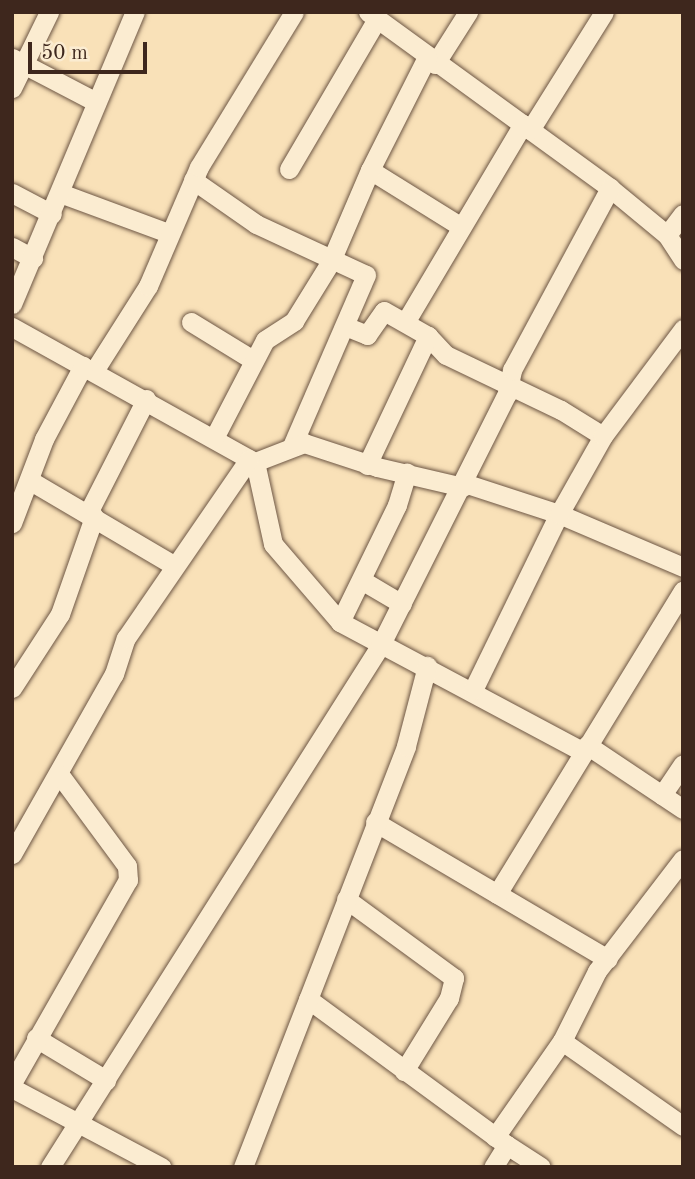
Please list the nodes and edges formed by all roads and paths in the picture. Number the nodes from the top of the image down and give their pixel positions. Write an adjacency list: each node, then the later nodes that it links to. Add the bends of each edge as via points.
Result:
1 (49, 12): 8 (street)
2 (135, 12): 10 (street)
3 (294, 12): 14 (street)
4 (468, 12): 7 (street)
5 (604, 12): 11 (street)
6 (372, 15): 7 (street); 12 (street)
7 (431, 60): 11 (street); 13 (street)
8 (18, 61): 9 (street); 10 (street)
9 (12, 88)
10 (96, 102): 16 (street)
11 (527, 127): 15 (street); 20 (street)
12 (289, 169)
13 (370, 170): 20 (street); 26 (street)
14 (193, 180): 21 (street); 26 (street, via 256,224)
15 (610, 188): 22 (street); 36 (street, via 512,370)
16 (60, 193): 18 (street); 21 (street)
17 (12, 194): 18 (street)
18 (52, 214): 24 (street)
19 (683, 214): 22 (street)
20 (460, 226): 28 (street)
21 (168, 233): 35 (street, via 148,286)
22 (667, 235): 25 (street)
23 (12, 247): 24 (street)
24 (33, 258): 27 (street)
25 (683, 260)
26 (331, 261): 30 (street, via 366,275); 34 (street, via 295,321 270,333)
27 (12, 304)
28 (406, 321): 30 (street, via 384,311 367,335); 33 (street)
29 (191, 323): 34 (street)
30 (345, 326): 40 (street)
31 (12, 327): 35 (street)
32 (683, 329): 38 (street)
33 (428, 336): 36 (street, via 446,355); 42 (street)
34 (253, 360): 39 (street)
35 (89, 368): 37 (street); 44 (street, via 44,439)
36 (511, 386): 38 (street); 45 (street)
37 (146, 399): 39 (street); 47 (street)
38 (603, 436): 46 (street)
39 (214, 438): 41 (street)
40 (293, 444): 41 (street); 42 (street, via 309,444)
41 (252, 460): 49 (street); 54 (street, via 273,544)
42 (367, 465): 43 (street)
43 (407, 472): 45 (street); 51 (street)
44 (29, 480): 47 (street); 48 (street)
45 (463, 485): 46 (street); 53 (street)
46 (559, 514): 50 (street); 58 (street)
47 (91, 515): 49 (street); 57 (street, via 60,614)
48 (12, 523)
49 (176, 566): 61 (street, via 126,638 114,674)
50 (683, 568)
51 (363, 581): 53 (street); 54 (street)
52 (683, 590): 59 (street)
53 (402, 604): 55 (street)
54 (340, 622): 55 (street)
55 (380, 646): 56 (street); 74 (street)
56 (427, 666): 58 (street); 64 (street, via 406,746)
57 (12, 688)
58 (472, 690): 59 (street)
59 (585, 748): 62 (street); 67 (street)
60 (683, 764): 62 (street)
61 (60, 775): 65 (street); 71 (street, via 127,866 128,880)
62 (662, 795): 63 (street)
63 (683, 809)
64 (375, 822): 67 (street); 68 (street)
65 (12, 854)
66 (683, 859): 69 (street)
67 (497, 894): 69 (street)
68 (346, 899): 70 (street); 73 (street, via 454,978 449,998)
69 (608, 959): 72 (street, via 589,984)
70 (308, 999): 73 (street); 82 (street)
71 (36, 1038): 74 (street); 75 (street)
72 (562, 1041): 77 (street); 78 (street)
73 (404, 1071): 78 (street)
74 (106, 1080): 76 (street)
75 (12, 1085): 76 (street)
76 (78, 1124): 79 (street); 80 (street)
77 (683, 1126)
78 (501, 1141): 83 (street); 84 (street)
79 (135, 1161): 81 (street)
80 (50, 1167)
81 (161, 1167)
82 (243, 1167)
83 (493, 1167)
84 (541, 1167)

